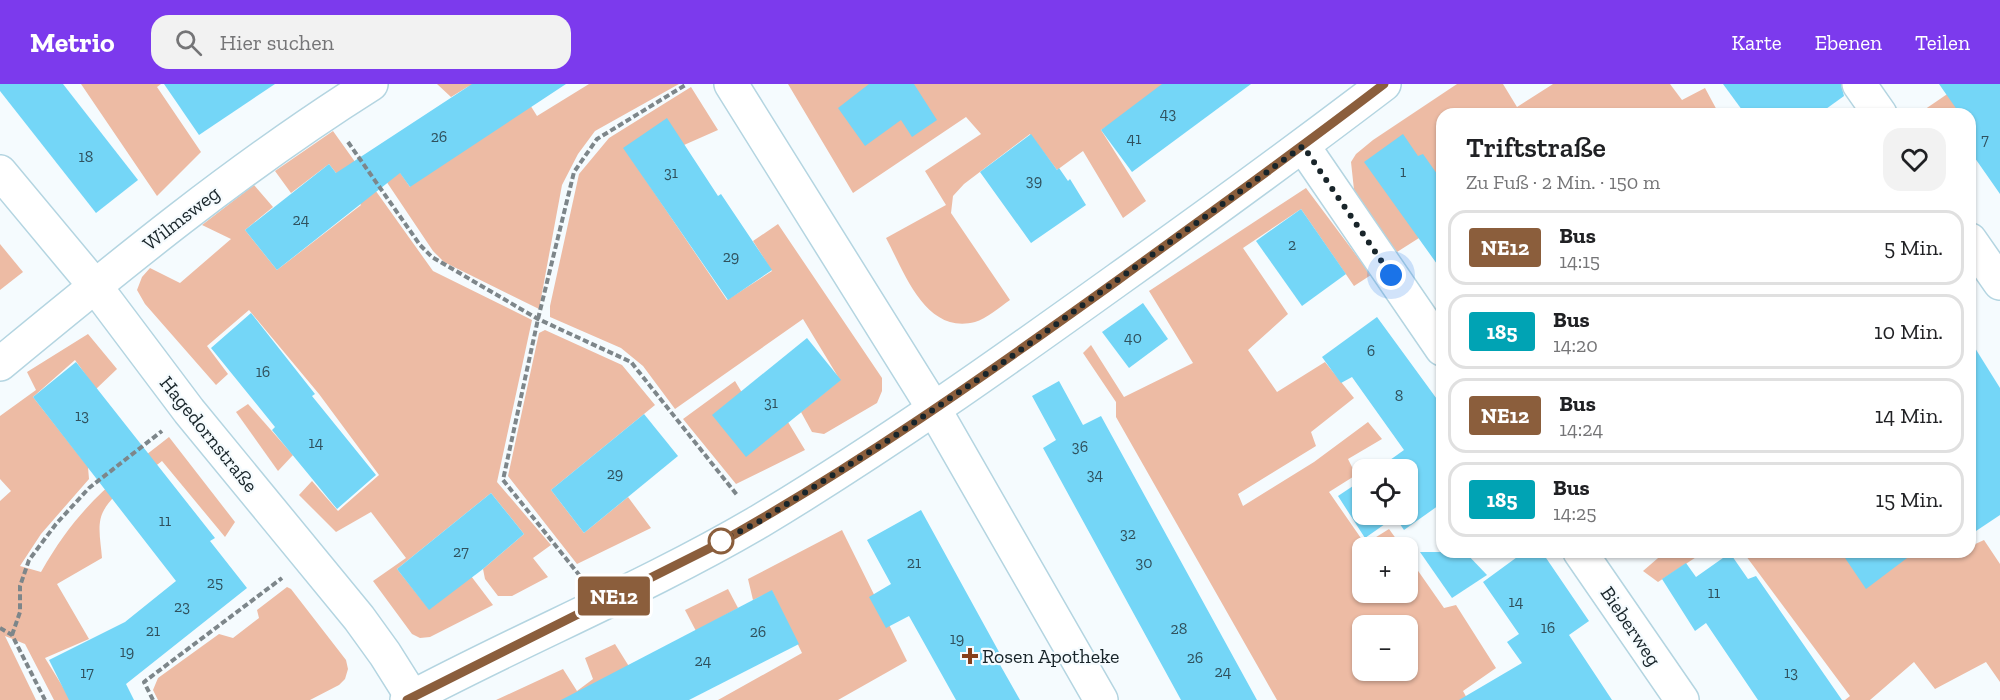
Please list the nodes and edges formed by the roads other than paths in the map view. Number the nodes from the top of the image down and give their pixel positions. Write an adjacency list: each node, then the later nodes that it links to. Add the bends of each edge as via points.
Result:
1 (371, 84): 10 (street, Wilmsweg, via 249,165)
2 (731, 84): 13 (street)
3 (1384, 84): 6 (street)
4 (1859, 84): 5 (street)
5 (1876, 108)
6 (1303, 146): 11 (street); 13 (street)
7 (0, 172): 10 (street, Hagedornstraße)
8 (1976, 249): 9 (street)
9 (2000, 283)
10 (94, 286): 12 (street, Wilmsweg); 15 (street, Hagedornstraße, via 189,411 379,645)
11 (1436, 340)
12 (0, 364)
13 (934, 409): 15 (street, via 758,522); 16 (street)
14 (1584, 558): 17 (street, Bieberweg)
15 (411, 699)
16 (1101, 700)
17 (1682, 700)

